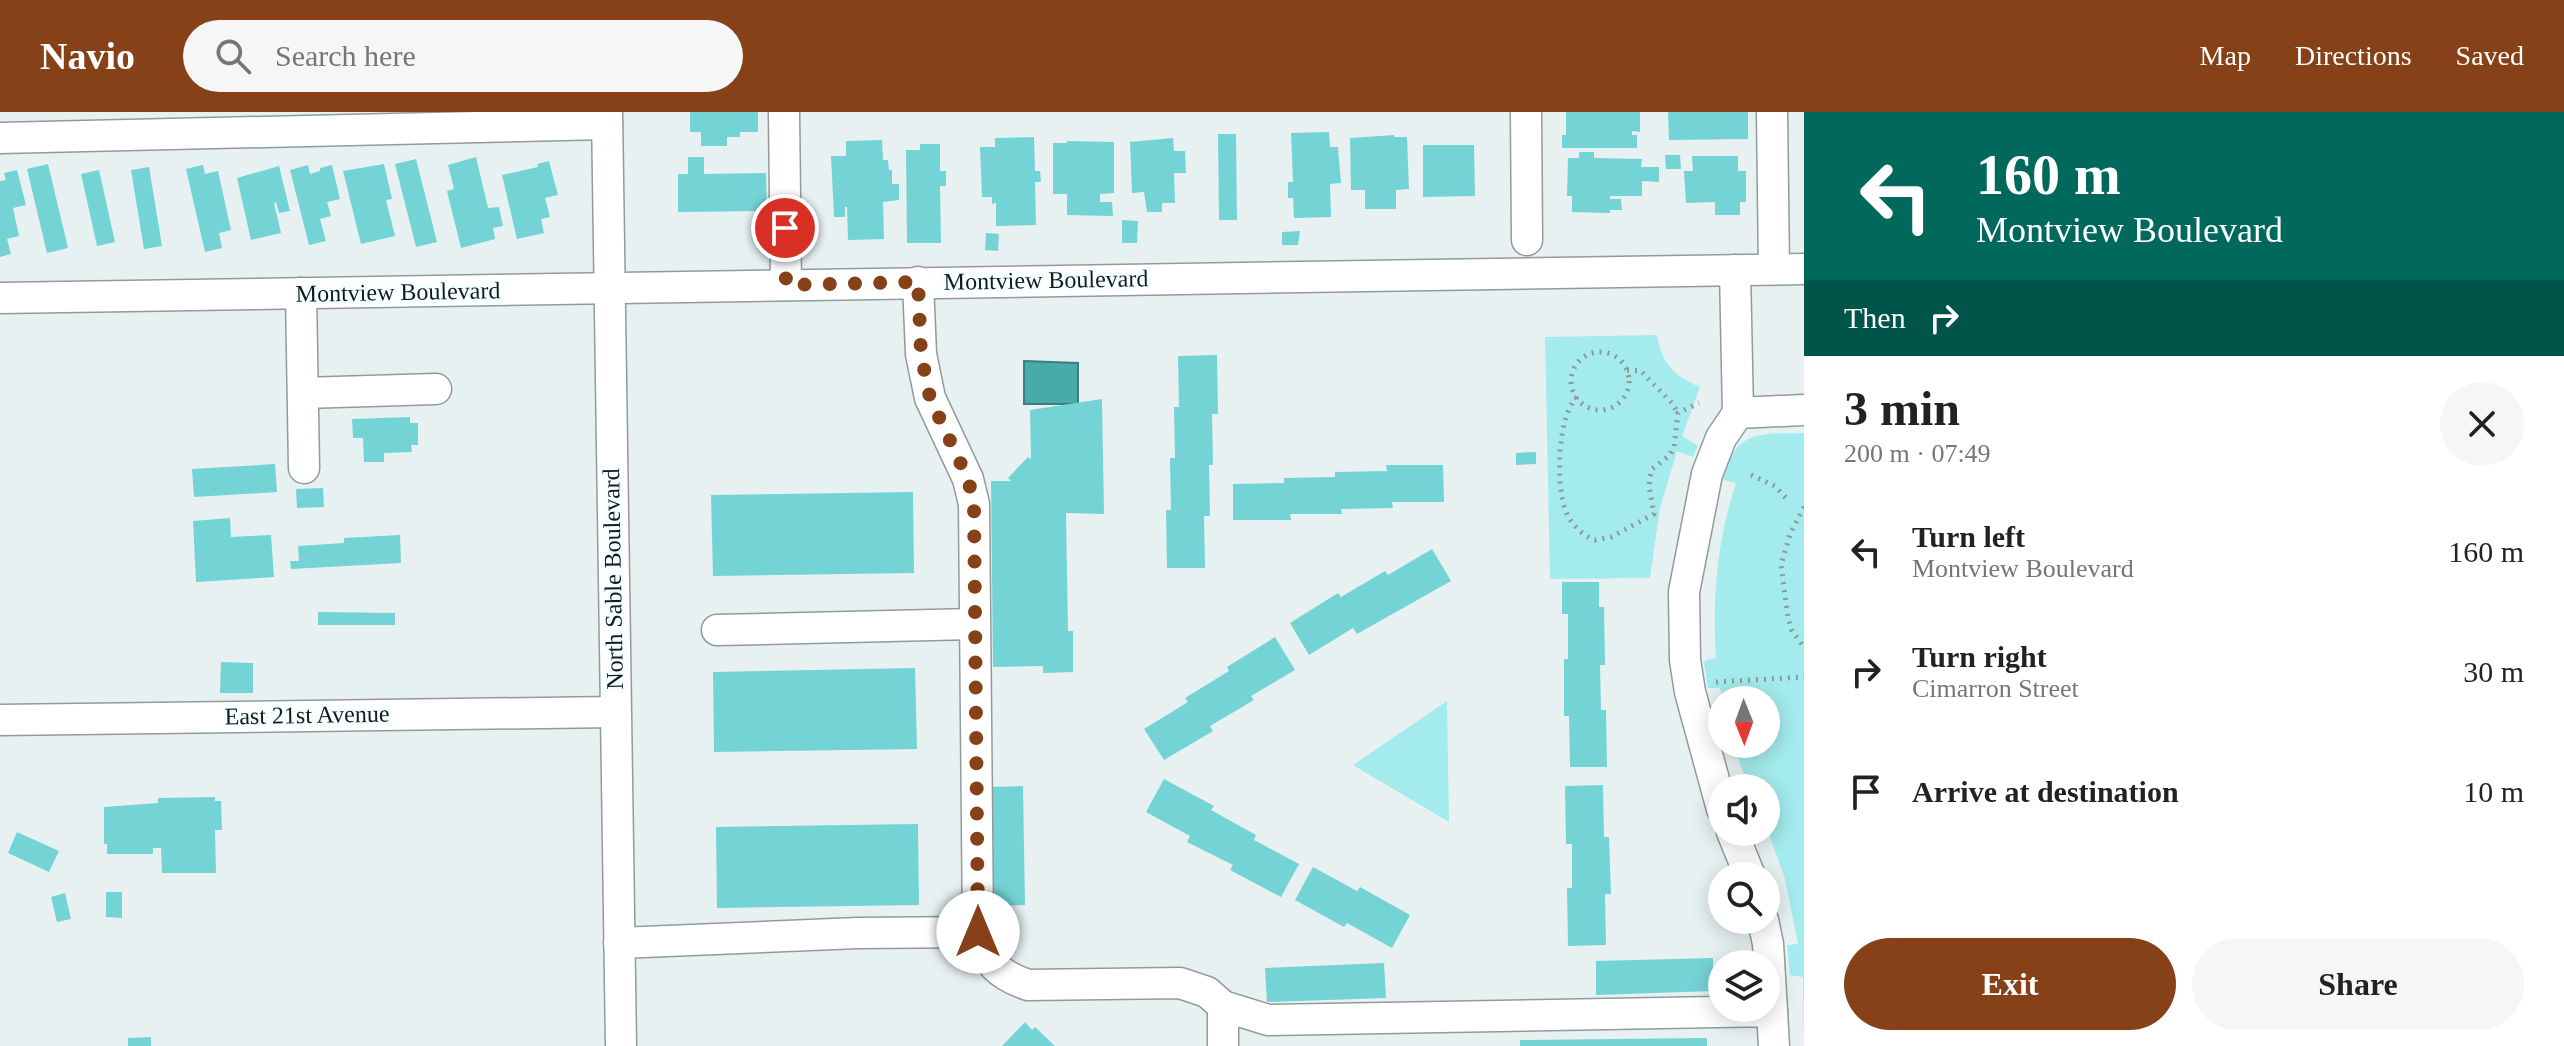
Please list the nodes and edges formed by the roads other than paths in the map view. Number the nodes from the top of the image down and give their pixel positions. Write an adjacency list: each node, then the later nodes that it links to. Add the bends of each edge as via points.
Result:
1 (784, 112): 12 (street)
2 (1526, 112): 7 (street)
3 (1772, 112): 8 (street)
4 (607, 118): 5 (street); 13 (street, North Sable Boulevard)
5 (439, 119): 6 (street)
6 (0, 138)
7 (1527, 240)
8 (1774, 269): 9 (street, Montview Boulevard); 10 (street, Montview Boulevard)
9 (1804, 269)
10 (1735, 270): 11 (street, Montview Boulevard); 19 (street)
11 (918, 282): 12 (street, Montview Boulevard); 21 (street, via 920,343 930,398 968,479 974,504)
12 (786, 285): 13 (street, Montview Boulevard)
13 (609, 288): 14 (street, Montview Boulevard); 23 (street, North Sable Boulevard)
14 (301, 293): 15 (street, Montview Boulevard); 17 (street)
15 (0, 298)
16 (436, 389): 17 (street)
17 (303, 393): 20 (street)
18 (1804, 410): 19 (street)
19 (1738, 413): 25 (street, via 1707,474 1684,592 1685,660)
20 (304, 468)
21 (974, 624): 22 (street); 26 (street)
22 (717, 630)
23 (614, 712): 24 (street, East 21st Avenue); 27 (street, North Sable Boulevard)
24 (0, 720)
25 (1712, 774)
26 (978, 932): 27 (street); 28 (street, via 992,964 1028,985 1180,983 1207,992)
27 (619, 943): 31 (street, North Sable Boulevard)
28 (1223, 1006): 29 (street, via 1268,1020); 32 (street)
29 (1708, 1012)
30 (1773, 1022): 33 (street)
31 (621, 1046)
32 (1223, 1046)
33 (1774, 1046)

